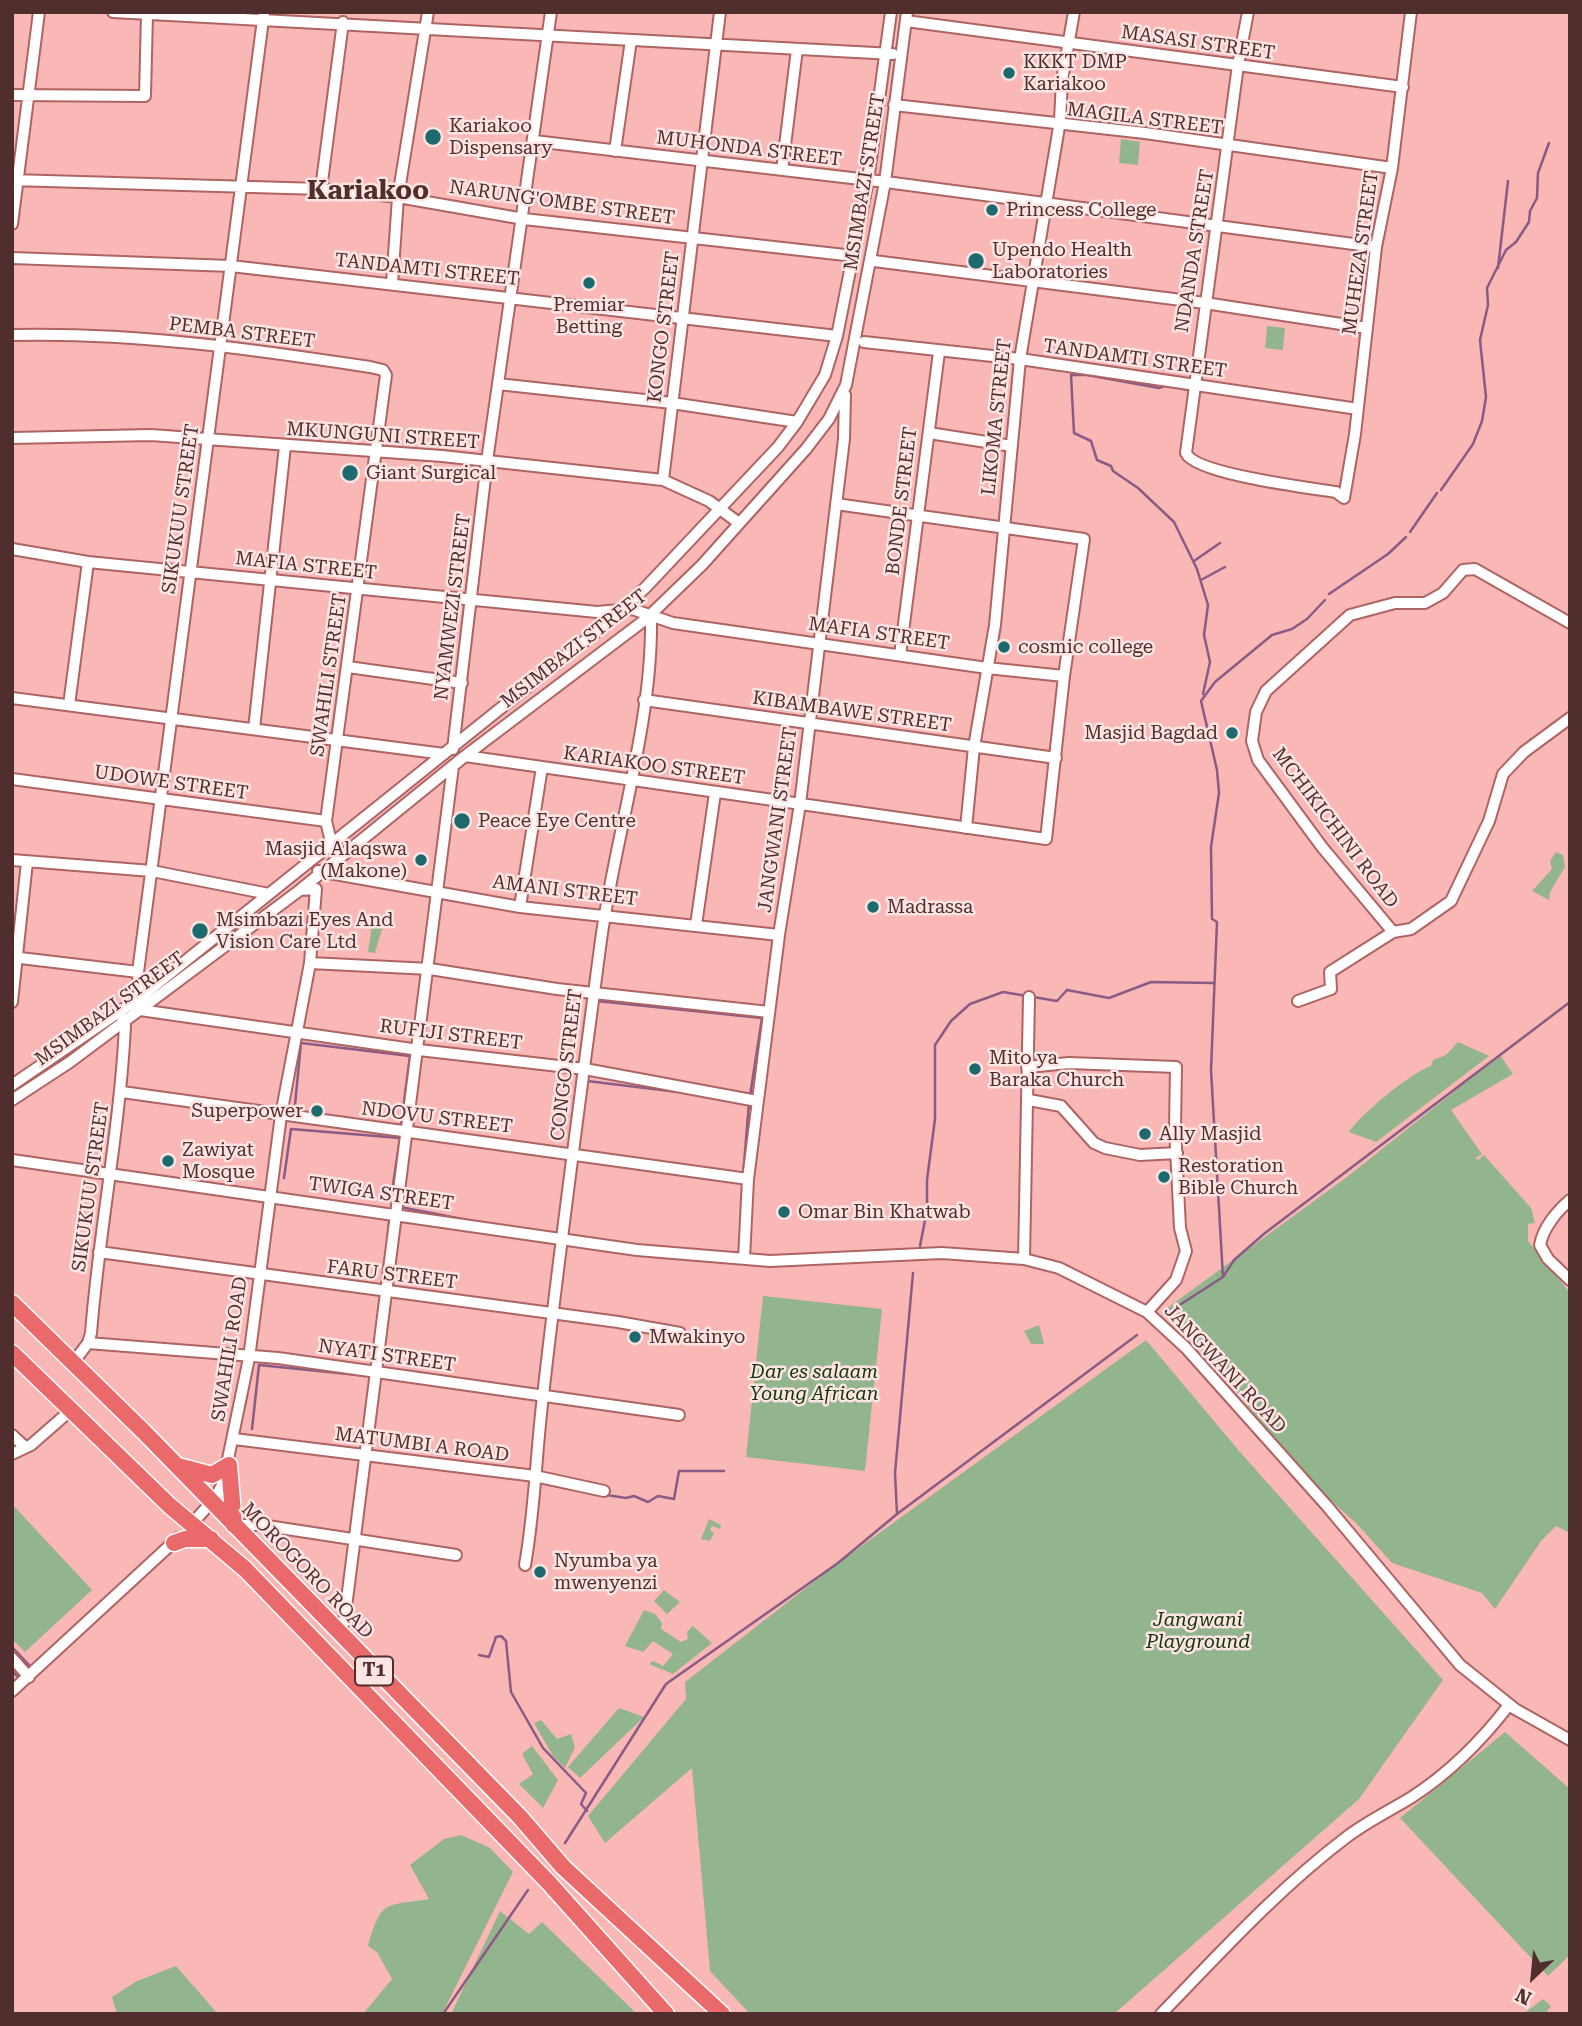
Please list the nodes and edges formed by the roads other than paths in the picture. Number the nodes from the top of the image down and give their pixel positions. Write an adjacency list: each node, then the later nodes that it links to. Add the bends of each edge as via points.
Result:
1 (39, 12): 25 (street)
2 (113, 12): 10 (street)
3 (428, 12): 14 (street)
4 (551, 12): 15 (street, NYAMWEZI STREET)
5 (720, 12): 18 (street, KONGO STREET)
6 (891, 12): 20 (street, MSIMBAZI STREET)
7 (1074, 12): 17 (street, LIKOMA STREET)
8 (1248, 12): 22 (street, NDANDA STREET)
9 (1411, 12): 23 (street, MUHEZA STREET)
10 (147, 14): 11 (street); 25 (street, via 145,96)
11 (263, 16): 13 (street); 37 (street, SIKUKUU STREET)
12 (906, 17): 17 (street, MASASI STREET); 21 (street, MSIMBAZI STREET)
13 (343, 22): 14 (street); 38 (street)
14 (426, 27): 15 (street); 39 (street)
15 (548, 36): 16 (street); 28 (street, NYAMWEZI STREET)
16 (631, 40): 18 (street); 30 (street)
17 (1069, 43): 22 (street, MASASI STREET); 27 (street, LIKOMA STREET)
18 (716, 45): 19 (street); 31 (street, KONGO STREET)
19 (797, 49): 20 (street); 33 (street)
20 (886, 54): 21 (street); 34 (street, MSIMBAZI STREET)
21 (902, 55): 26 (street, MSIMBAZI STREET)
22 (1238, 65): 23 (street, MASASI STREET); 29 (street, NDANDA STREET)
23 (1403, 87): 32 (street, MUHEZA STREET)
24 (12, 94): 25 (street)
25 (29, 96): 35 (street)
26 (894, 105): 27 (street, MAGILA STREET); 36 (street, MSIMBAZI STREET)
27 (1059, 126): 29 (street, MAGILA STREET, via 1145,133); 40 (street, LIKOMA STREET)
28 (534, 141): 30 (street, MUHONDA STREET); 41 (street, NYAMWEZI STREET)
29 (1228, 147): 32 (street, MAGILA STREET); 43 (street, NDANDA STREET)
30 (615, 151): 31 (street, MUHONDA STREET)
31 (702, 161): 33 (street, MUHONDA STREET); 44 (street, KONGO STREET)
32 (1392, 168): 45 (street, MUHEZA STREET)
33 (782, 170): 34 (street, MUHONDA STREET)
34 (868, 180): 36 (street, MUHONDA STREET); 46 (street, MSIMBAZI STREET)
35 (16, 181): 37 (street, NARUNG'OMBE STREET); 42 (street)
36 (885, 182): 40 (street, MUHONDA STREET); 63 (street, MSIMBAZI STREET)
37 (241, 188): 38 (street, NARUNG'OMBE STREET); 49 (street, SIKUKUU STREET)
38 (321, 190): 39 (street, NARUNG'OMBE STREET)
39 (398, 197): 41 (street, NARUNG'OMBE STREET); 51 (street)
40 (1047, 204): 43 (street, MUHONDA STREET); 50 (street, LIKOMA STREET)
41 (524, 219): 44 (street, NARUNG'OMBE STREET); 52 (street, NYAMWEZI STREET)
42 (12, 224)
43 (1217, 226): 45 (street, MUHONDA STREET); 53 (street, NDANDA STREET)
44 (693, 238): 46 (street, NARUNG'OMBE STREET); 54 (street, KONGO STREET)
45 (1376, 247): 55 (street, MUHEZA STREET)
46 (854, 256): 57 (street, MSIMBAZI STREET)
47 (12, 258): 49 (street, TANDAMTI STREET)
48 (874, 261): 50 (street)
49 (231, 265): 51 (street, TANDAMTI STREET); 59 (street, SIKUKUU STREET)
50 (1033, 281): 53 (street); 61 (street, LIKOMA STREET)
51 (392, 284): 52 (street, TANDAMTI STREET)
52 (511, 297): 54 (street, TANDAMTI STREET); 62 (street, NYAMWEZI STREET)
53 (1205, 303): 55 (street); 64 (street, NDANDA STREET)
54 (683, 316): 57 (street, TANDAMTI STREET); 65 (street, KONGO STREET)
55 (1367, 328): 66 (street, MUHEZA STREET)
56 (12, 335): 59 (street, PEMBA STREET)
57 (837, 336): 67 (street, MSIMBAZI STREET, via 825,375)
58 (864, 342): 60 (street, TANDAMTI STREET)
59 (221, 344): 70 (street, SIKUKUU STREET); 73 (street, PEMBA STREET, via 383,370 388,380)
60 (939, 352): 61 (street, TANDAMTI STREET); 68 (street, BONDE STREET)
61 (1020, 359): 64 (street, TANDAMTI STREET); 72 (street, LIKOMA STREET)
62 (498, 384): 65 (street); 74 (street, NYAMWEZI STREET)
63 (846, 385): 77 (street, JANGWANI STREET); 80 (street, MSIMBAZI STREET, via 829,419 806,449)
64 (1193, 385): 66 (street, TANDAMTI STREET); 76 (street, NDANDA STREET, via 1186,453 1194,461 1224,472 1336,492)
65 (672, 403): 67 (street); 75 (street, KONGO STREET)
66 (1358, 409): 76 (street, MUHEZA STREET)
67 (797, 422): 78 (street, MSIMBAZI STREET)
68 (929, 433): 72 (street); 79 (street, BONDE STREET)
69 (12, 438): 70 (street, MKUNGUNI STREET, via 150,435)
70 (208, 441): 71 (street, MKUNGUNI STREET); 84 (street, SIKUKUU STREET)
71 (285, 446): 73 (street, MKUNGUNI STREET); 85 (street)
72 (1012, 446): 81 (street, LIKOMA STREET)
73 (376, 452): 74 (street, MKUNGUNI STREET); 86 (street, SWAHILI STREET)
74 (487, 461): 75 (street, MKUNGUNI STREET); 87 (street, NYAMWEZI STREET)
75 (663, 480): 78 (street, MKUNGUNI STREET)
76 (1344, 498)
77 (836, 504): 79 (street); 91 (street, JANGWANI STREET)
78 (720, 508): 80 (street, MKUNGUNI STREET); 88 (street, MSIMBAZI STREET)
79 (918, 514): 81 (street); 92 (street, BONDE STREET)
80 (739, 523): 89 (street, MSIMBAZI STREET)
81 (1002, 526): 94 (street, LIKOMA STREET, via 995,625); 95 (street, via 1084,539)
82 (12, 550): 83 (street, MAFIA STREET)
83 (88, 562): 84 (street, MAFIA STREET); 99 (street)
84 (190, 572): 85 (street, MAFIA STREET); 101 (street, SIKUKUU STREET)
85 (271, 580): 86 (street, MAFIA STREET); 103 (street)
86 (358, 588): 87 (street, MAFIA STREET); 93 (street, SWAHILI STREET)
87 (473, 599): 88 (street, MAFIA STREET, via 597,612); 96 (street, NYAMWEZI STREET)
88 (622, 609): 89 (street, MAFIA STREET); 106 (street, MSIMBAZI STREET)
89 (647, 617): 91 (street, MAFIA STREET); 98 (street, CONGO STREET, via 651,635); 107 (street, MSIMBAZI STREET)
90 (1570, 623): 131 (street, MCHIKICHINI ROAD, via 1475,569 1462,570 1443,593 1425,603 1395,603 1354,612 1266,691 1256,712 1252,741 1258,760)
91 (820, 643): 92 (street, MAFIA STREET); 102 (street, JANGWANI STREET)
92 (900, 655): 94 (street, MAFIA STREET)
93 (348, 667): 96 (street); 104 (street, SWAHILI STREET)
94 (986, 668): 95 (street, MAFIA STREET); 105 (street, LIKOMA STREET)
95 (1064, 676): 108 (street)
96 (461, 683): 106 (street, NYAMWEZI STREET)
97 (12, 698): 99 (street)
98 (644, 700): 102 (street, KIBAMBAWE STREET); 112 (street, CONGO STREET)
99 (69, 705): 101 (street)
100 (1570, 718): 131 (street, MCHIKICHINI ROAD, via 1503,774 1489,821 1451,901 1411,929)
101 (171, 719): 103 (street); 114 (street, SIKUKUU STREET)
102 (810, 723): 105 (street, KIBAMBAWE STREET); 115 (street, JANGWANI STREET)
103 (254, 729): 104 (street)
104 (338, 741): 106 (street); 116 (street, SWAHILI STREET)
105 (974, 747): 108 (street, KIBAMBAWE STREET); 117 (street, LIKOMA STREET)
106 (448, 751): 118 (street, MSIMBAZI STREET)
107 (465, 756): 109 (street, MSIMBAZI STREET); 110 (street, KARIAKOO STREET)
108 (1056, 758): 117 (street, KARIAKOO STREET, via 1046,839)
109 (453, 766): 119 (street, MSIMBAZI STREET); 126 (street)
110 (542, 767): 112 (street, KARIAKOO STREET); 128 (street)
111 (12, 779): 114 (street, UDOWE STREET)
112 (631, 779): 113 (street, KARIAKOO STREET); 129 (street, CONGO STREET)
113 (715, 793): 115 (street, KARIAKOO STREET); 130 (street)
114 (161, 799): 116 (street, UDOWE STREET); 123 (street, SIKUKUU STREET)
115 (800, 804): 117 (street, KARIAKOO STREET); 132 (street, JANGWANI STREET)
116 (326, 821): 118 (street, SWAHILI STREET)
117 (966, 828)
118 (331, 847): 119 (street, SWAHILI STREET); 122 (street, MSIMBAZI STREET)
119 (339, 857): 124 (street, MSIMBAZI STREET)
120 (12, 860): 121 (street)
121 (27, 862): 123 (street); 133 (street)
122 (311, 862): 124 (street); 127 (street, MSIMBAZI STREET)
123 (152, 871): 127 (street); 136 (street, SIKUKUU STREET)
124 (321, 873): 125 (street, MSIMBAZI STREET); 126 (street, AMANI STREET)
125 (300, 890): 134 (street, via 316,889); 141 (street, MSIMBAZI STREET)
126 (436, 890): 128 (street, AMANI STREET); 135 (street)
127 (269, 894): 141 (street, MSIMBAZI STREET)
128 (520, 907): 129 (street, AMANI STREET)
129 (605, 914): 130 (street, AMANI STREET); 137 (street, CONGO STREET)
130 (696, 925): 132 (street, AMANI STREET)
131 (1393, 932): 139 (street, via 1329,972 1331,989)
132 (779, 935): 143 (street, JANGWANI STREET)
133 (14, 957): 136 (street); 140 (street)
134 (310, 963): 135 (street); 145 (street)
135 (430, 969): 137 (street); 146 (street)
136 (138, 972): 141 (street, SIKUKUU STREET)
137 (594, 992): 143 (street); 148 (street, CONGO STREET)
138 (1029, 997): 147 (street)
139 (1298, 1001)
140 (12, 1002)
141 (139, 1004): 142 (street, MSIMBAZI STREET); 144 (street, MSIMBAZI STREET); 145 (street, RUFIJI STREET)
142 (119, 1011): 144 (street, SIKUKUU STREET); 149 (street, MSIMBAZI STREET)
143 (769, 1012): 153 (street, JANGWANI STREET)
144 (124, 1022): 150 (street, SIKUKUU STREET); 151 (street, MSIMBAZI STREET)
145 (294, 1032): 146 (street, RUFIJI STREET); 154 (street)
146 (419, 1050): 148 (street, RUFIJI STREET); 155 (street)
147 (1027, 1067): 152 (street); 157 (street, via 1069,1063 1176,1067)
148 (585, 1069): 153 (street, RUFIJI STREET); 156 (street, CONGO STREET)
149 (12, 1085)
150 (122, 1092): 154 (street, NDOVU STREET); 159 (street, SIKUKUU STREET)
151 (12, 1100)
152 (1029, 1100): 157 (street, via 1061,1106 1094,1143 1105,1148 1140,1155); 167 (street)
153 (757, 1101): 160 (street, JANGWANI STREET)
154 (281, 1115): 155 (street, NDOVU STREET); 161 (street)
155 (409, 1132): 156 (street, NDOVU STREET); 163 (street)
156 (573, 1153): 160 (street, NDOVU STREET); 164 (street, CONGO STREET)
157 (1177, 1153): 172 (street, via 1185,1258 1176,1280)
158 (12, 1160): 159 (street, TWIGA STREET)
159 (108, 1173): 161 (street, TWIGA STREET); 165 (street, SIKUKUU STREET)
160 (748, 1179): 166 (street, JANGWANI STREET)
161 (270, 1196): 163 (street, TWIGA STREET); 168 (street, SWAHILI ROAD)
162 (1570, 1200): 169 (street, via 1560,1208 1540,1245)
163 (397, 1214): 164 (street, TWIGA STREET); 170 (street)
164 (563, 1239): 166 (street, TWIGA STREET, via 638,1251); 173 (street, CONGO STREET)
165 (99, 1252): 168 (street, FARU STREET); 175 (street, SIKUKUU STREET)
166 (744, 1259): 167 (street, JANGWANI ROAD, via 942,1253)
167 (1024, 1259): 172 (street, JANGWANI ROAD, via 1059,1268)
168 (260, 1275): 170 (street, FARU STREET); 177 (street, SWAHILI ROAD)
169 (1570, 1280)
170 (386, 1293): 173 (street, FARU STREET); 179 (street)
171 (12, 1303): 178 (highway, MOROGORO ROAD / T1)
172 (1147, 1312): 205 (street, JANGWANI ROAD, via 1217,1382 1460,1665)
173 (554, 1315): 174 (street, FARU STREET); 180 (street, CONGO STREET)
174 (680, 1334)
175 (88, 1343): 177 (street, NYATI STREET); 178 (street, SIKUKUU STREET)
176 (12, 1353): 193 (highway, T1)
177 (250, 1358): 179 (street, NYATI STREET); 184 (street, SWAHILI ROAD)
178 (73, 1363): 188 (highway, MOROGORO ROAD / T1)
179 (377, 1371): 180 (street, NYATI STREET); 187 (street)
180 (542, 1396): 181 (street, NYATI STREET); 190 (street, CONGO STREET)
181 (679, 1415)
182 (63, 1416): 185 (street)
183 (12, 1435): 185 (street)
184 (234, 1439): 187 (street, MATUMBI A ROAD); 189 (street, SWAHILI ROAD)
185 (25, 1447): 186 (street)
186 (12, 1454)
187 (363, 1456): 190 (street, MATUMBI A ROAD); 197 (street)
188 (174, 1463): 189 (highway, via 212,1475); 192 (highway, MOROGORO ROAD / T1)
189 (229, 1465): 192 (street, SWAHILI ROAD); 195 (highway)
190 (535, 1476): 191 (street, MATUMBI A ROAD); 200 (street, CONGO STREET)
191 (604, 1491)
192 (212, 1502): 194 (street, SWAHILI ROAD); 195 (highway, MOROGORO ROAD / T1)
193 (170, 1507): 194 (highway, T1); 198 (highway)
194 (191, 1525): 196 (highway, T1); 198 (street, SWAHILI ROAD)
195 (234, 1525): 197 (street); 208 (highway, MOROGORO ROAD / T1, via 540,1837 563,1867)
196 (211, 1539): 198 (highway); 207 (highway, T1, via 549,1883)
197 (354, 1540): 199 (street); 201 (street)
198 (174, 1543): 203 (street, SWAHILI ROAD)
199 (456, 1555)
200 (525, 1565)
201 (344, 1623)
202 (12, 1658): 203 (street)
203 (29, 1677): 204 (street, SWAHILI ROAD)
204 (12, 1691)
205 (1509, 1705): 206 (street, JANGWANI ROAD); 209 (street, via 1490,1730 1445,1772 1349,1836 1258,1913)
206 (1570, 1740)
207 (666, 2014)
208 (722, 2014)
209 (1161, 2014)

